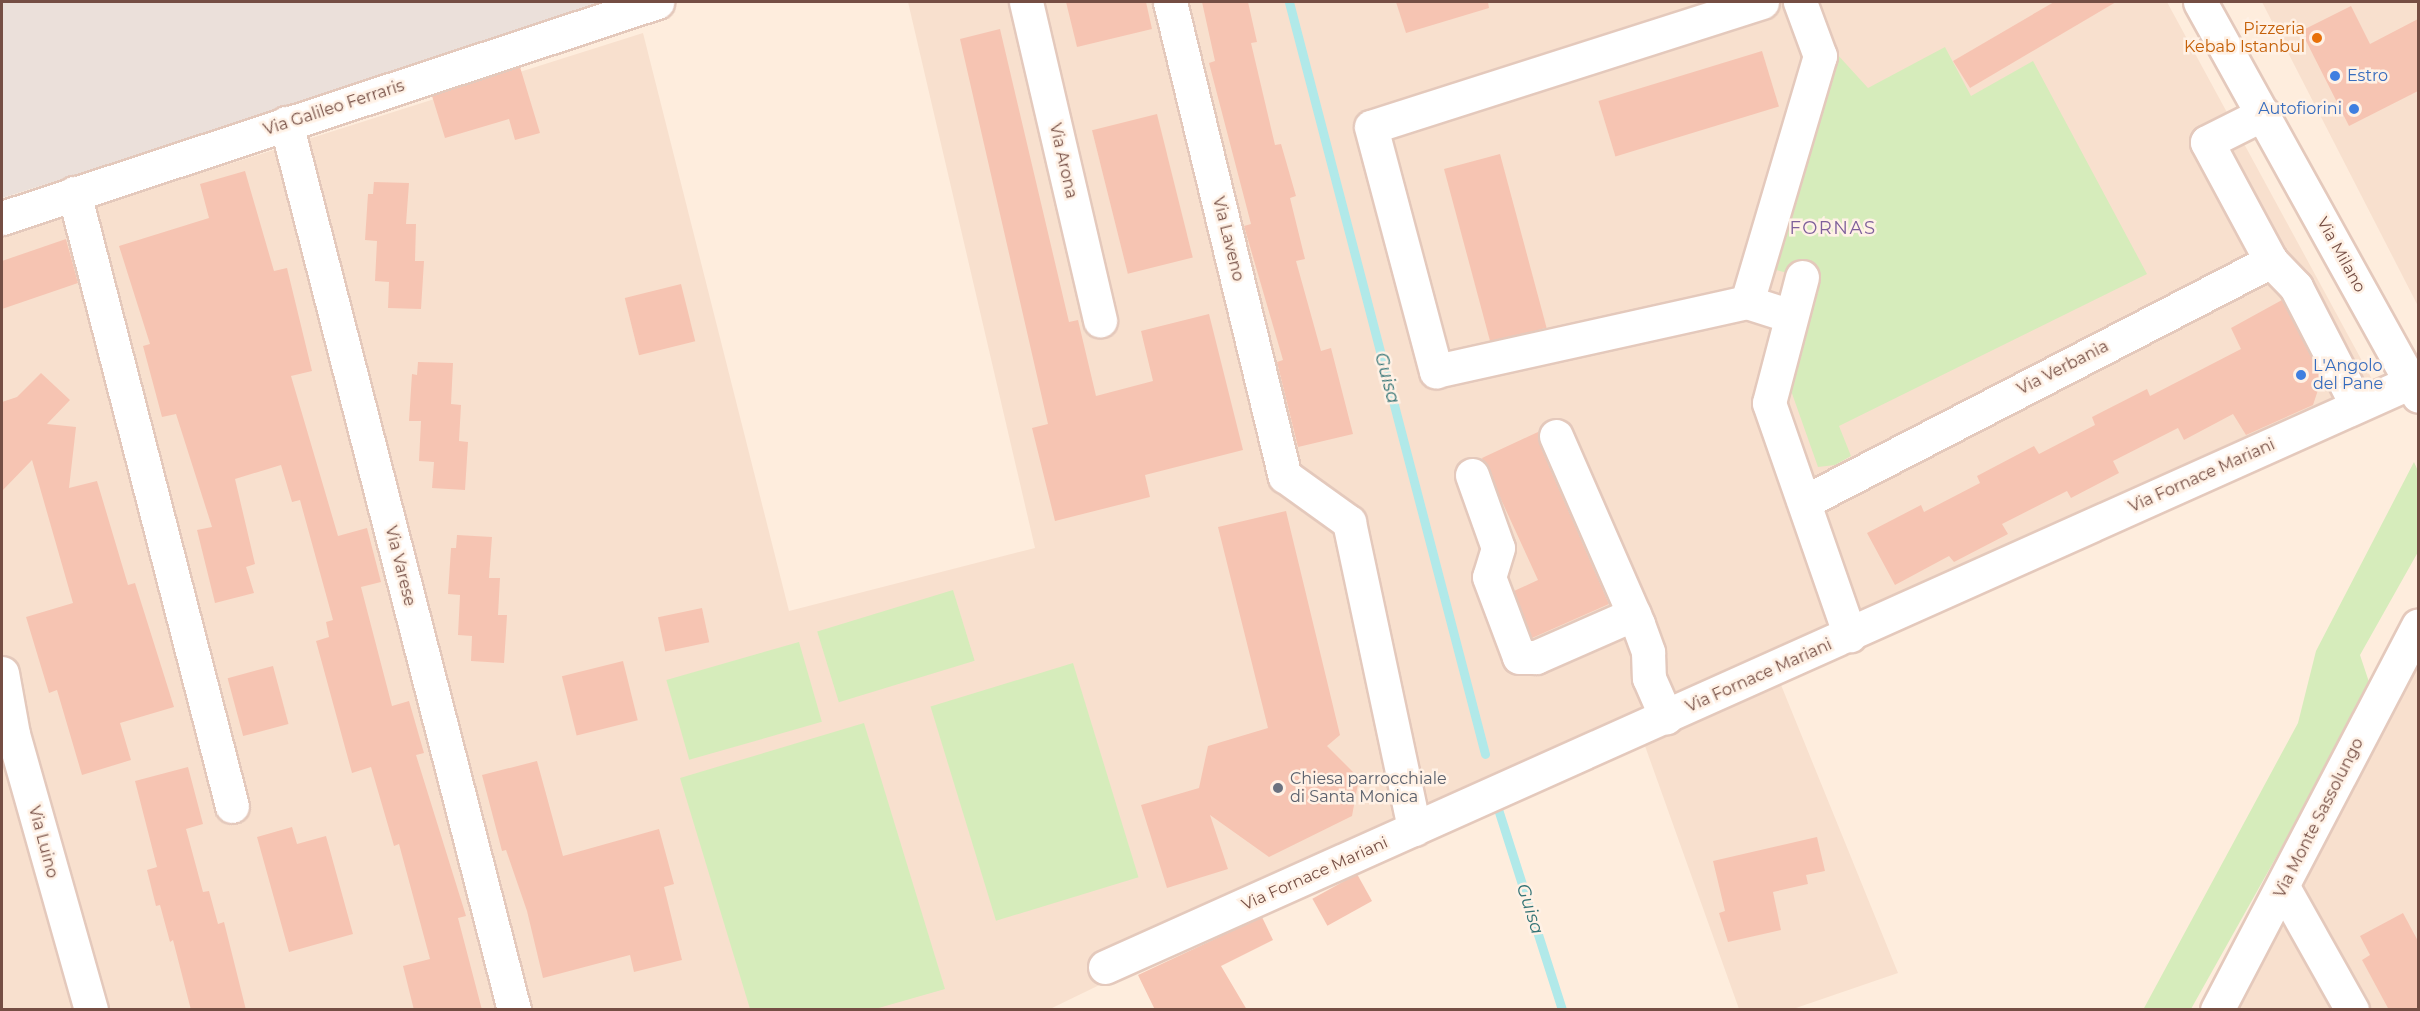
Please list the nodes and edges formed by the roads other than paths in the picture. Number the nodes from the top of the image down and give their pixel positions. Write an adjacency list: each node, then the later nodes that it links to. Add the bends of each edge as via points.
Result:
1 (657, 2): 8 (street, Via Galileo Ferraris)
2 (1026, 2): 15 (street, Via Arona)
3 (1170, 2): 27 (street, Via Laveno, via 1285,476 1348,522)
4 (1762, 2): 13 (street, via 1371,126 1436,371)
5 (1800, 2): 13 (street, via 1820,56)
6 (2205, 2): 7 (street, Via Milano)
7 (2263, 114): 11 (street, via 2207,142); 16 (street, Via Milano)
8 (286, 123): 9 (street, Via Galileo Ferraris); 31 (street, Via Varese)
9 (74, 193): 10 (street, Via Galileo Ferraris); 26 (street)
10 (4, 217)
11 (2271, 261): 17 (street, via 2296,288); 20 (street, Via Verbania)
12 (1802, 277): 14 (street)
13 (1747, 302): 14 (street)
14 (1791, 316): 20 (street, via 1769,403)
15 (1100, 321)
16 (2415, 389): 23 (street, Via Fornace Mariani)
17 (2350, 394)
18 (1556, 436): 21 (street)
19 (1472, 475): 21 (street, via 1498,548 1490,577 1519,657 1536,657)
20 (1804, 502): 23 (street)
21 (1634, 614): 25 (street, via 1648,652 1649,678)
22 (2418, 625): 28 (street, Via Monte Sassolungo)
23 (1850, 635): 25 (street, Via Fornace Mariani)
24 (2, 673): 30 (street, Via Luino, via 13,734)
25 (1666, 717): 27 (street, Via Fornace Mariani)
26 (232, 806)
27 (1414, 829): 29 (street, Via Fornace Mariani)
28 (2283, 887): 32 (street, Via Monte Sassolungo); 33 (street)
29 (1105, 967)
30 (91, 1010)
31 (514, 1010)
32 (2217, 1010)
33 (2352, 1010)

